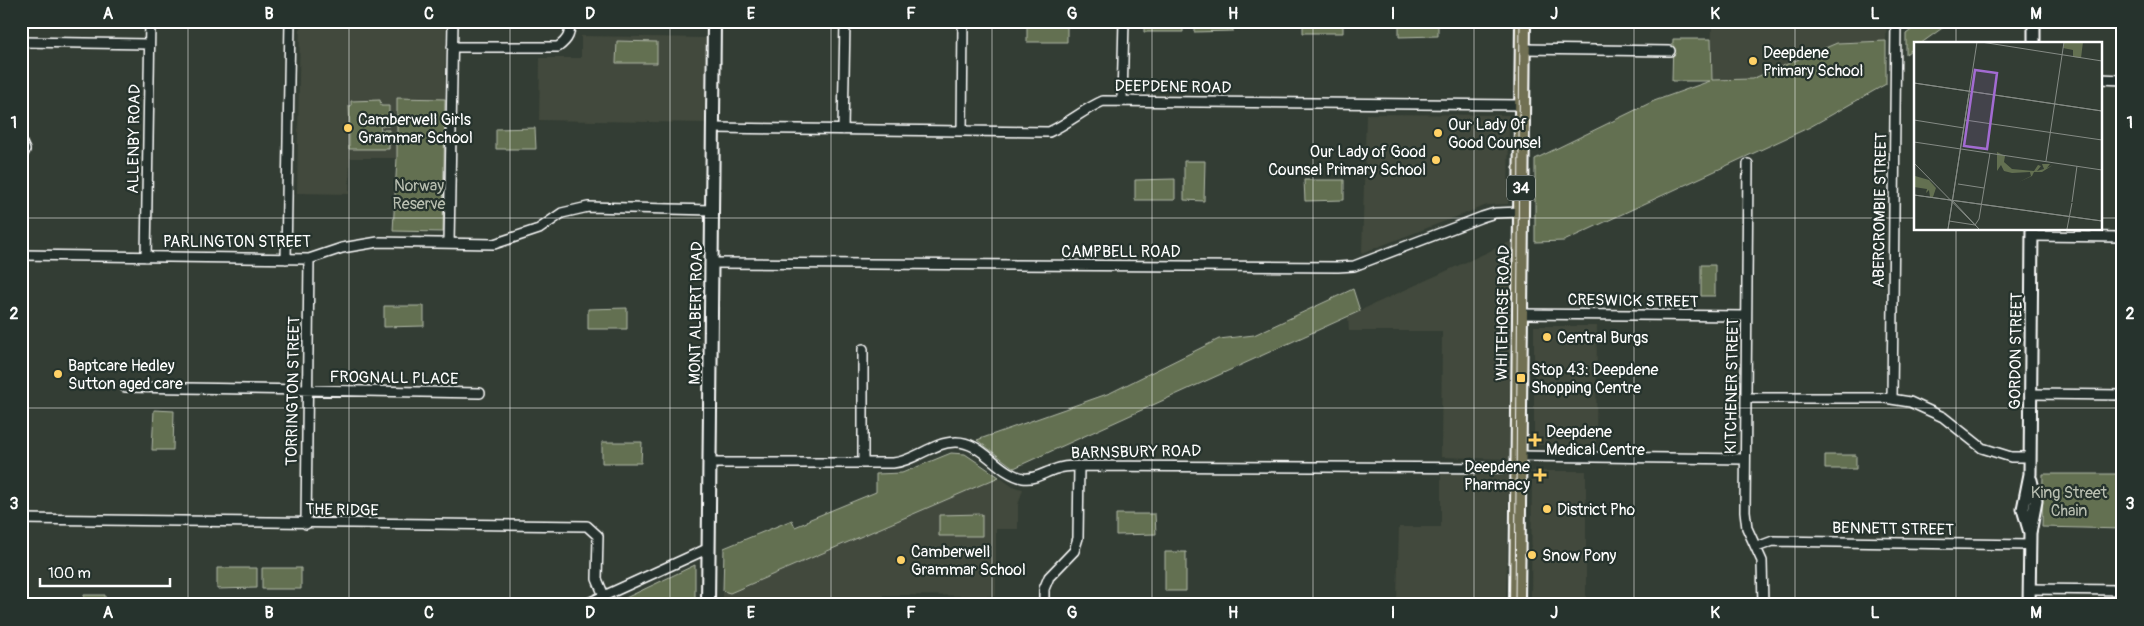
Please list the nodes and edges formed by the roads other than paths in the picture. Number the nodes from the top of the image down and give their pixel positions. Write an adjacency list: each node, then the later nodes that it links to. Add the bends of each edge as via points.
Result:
1 (150, 21): 14 (street, ALLENBY ROAD)
2 (290, 21): 35 (street)
3 (453, 21): 15 (street)
4 (570, 21): 15 (street, via 570,35 558,47)
5 (714, 21): 22 (main road, MONT ALBERT ROAD)
6 (845, 21): 23 (street)
7 (963, 21): 24 (street)
8 (1124, 21): 20 (street)
9 (1522, 21): 16 (main road, WHITEHORSE ROAD / 34)
10 (1896, 21): 47 (street, ABERCROMBIE STREET)
11 (2034, 21): 13 (street)
12 (21, 42): 14 (street)
13 (2034, 42)
14 (149, 44): 34 (street, ALLENBY ROAD)
15 (452, 47): 32 (street)
16 (1522, 49): 17 (street); 21 (main road, WHITEHORSE ROAD / 34)
17 (1670, 51)
18 (2102, 79): 19 (street)
19 (2123, 80)
20 (1122, 100): 21 (street, DEEPDENE ROAD); 24 (street, DEEPDENE ROAD, via 1103,101 1091,106 1066,125 1050,132)
21 (1522, 105): 29 (main road, WHITEHORSE ROAD / 34)
22 (713, 128): 23 (street, DEEPDENE ROAD); 28 (main road, MONT ALBERT ROAD)
23 (843, 130): 24 (street, DEEPDENE ROAD)
24 (962, 131)
25 (21, 141): 26 (street, via 25,150)
26 (21, 158)
27 (1748, 164): 39 (street, KITCHENER STREET)
28 (712, 210): 32 (street, PARLINGTON STREET, via 588,207 562,213 539,229 494,244); 37 (main road, MONT ALBERT ROAD)
29 (1521, 212): 37 (street, CAMPBELL ROAD, via 1482,217 1354,266); 38 (main road, WHITEHORSE ROAD / 34)
30 (2032, 232): 31 (street); 44 (street, GORDON STREET)
31 (2123, 237)
32 (449, 243): 36 (street, PARLINGTON STREET, via 378,242 342,248)
33 (21, 255): 34 (street, PARLINGTON STREET)
34 (146, 257): 35 (street, PARLINGTON STREET)
35 (286, 259): 36 (street, PARLINGTON STREET)
36 (309, 259): 42 (street, TORRINGTON STREET)
37 (712, 263): 51 (main road, MONT ALBERT ROAD)
38 (1520, 314): 39 (street, CRESWICK STREET); 50 (main road, WHITEHORSE ROAD / 34)
39 (1746, 316): 46 (street, KITCHENER STREET)
40 (863, 349): 52 (street)
41 (125, 387): 42 (street, FROGNALL PLACE)
42 (307, 391): 43 (street, FROGNALL PLACE); 55 (street, TORRINGTON STREET)
43 (480, 393)
44 (2030, 394): 45 (street); 48 (street, GORDON STREET)
45 (2123, 395)
46 (1746, 398): 47 (street); 49 (street, KITCHENER STREET)
47 (1892, 399): 48 (street, via 1917,404 1934,412 1982,448 2012,457)
48 (2030, 457): 56 (street, GORDON STREET, via 2023,509 2030,532)
49 (1745, 460): 50 (street, BARNSBURY ROAD); 57 (street, KITCHENER STREET, via 1745,520)
50 (1519, 462): 53 (street, BARNSBURY ROAD); 65 (main road, WHITEHORSE ROAD / 34)
51 (710, 463): 52 (street, BARNSBURY ROAD); 58 (main road, MONT ALBERT ROAD)
52 (863, 463): 53 (street, BARNSBURY ROAD, via 898,462 947,443 969,444 1023,478 1032,478 1060,467)
53 (1079, 466): 64 (street, via 1078,538 1074,551 1049,577 1044,589)
54 (21, 519): 55 (street, THE RIDGE)
55 (306, 524): 61 (street, THE RIDGE, via 587,526 598,536 597,579)
56 (2029, 545): 57 (street, BENNETT STREET, via 1773,541); 59 (street, GORDON STREET)
57 (1756, 546): 66 (street, KITCHENER STREET, via 1763,568)
58 (709, 554): 61 (street); 62 (main road, MONT ALBERT ROAD)
59 (2029, 588): 60 (street); 67 (street, GORDON STREET)
60 (2123, 590)
61 (604, 596): 63 (street)
62 (708, 600)
63 (584, 605)
64 (1044, 605)
65 (1517, 605)
66 (1763, 605)
67 (2029, 605)

